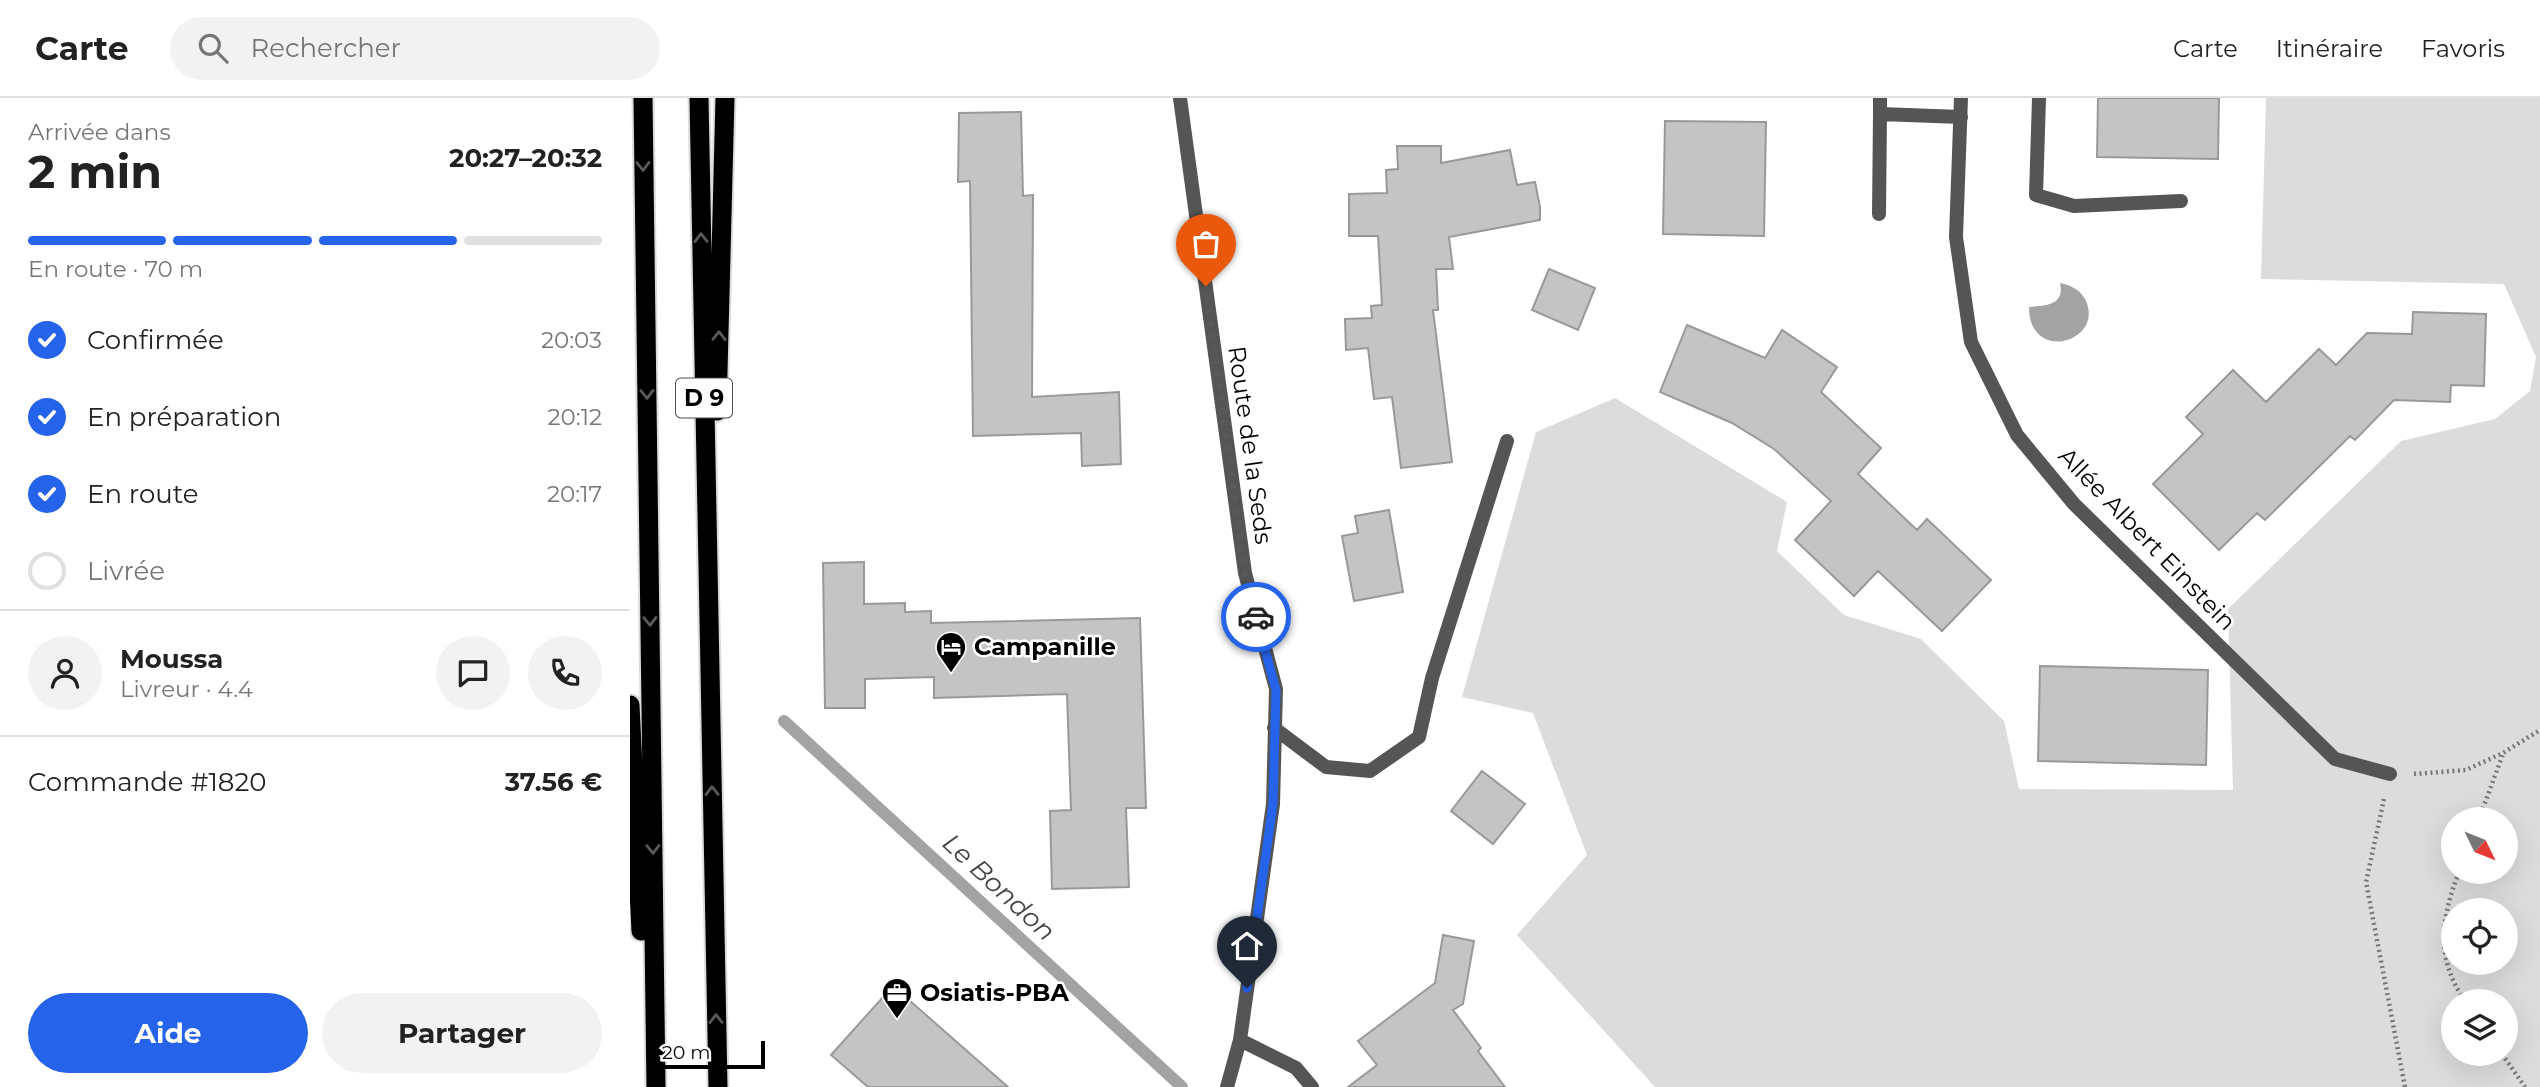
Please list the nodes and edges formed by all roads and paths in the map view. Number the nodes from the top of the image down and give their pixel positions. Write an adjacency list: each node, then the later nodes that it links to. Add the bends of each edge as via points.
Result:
1 (643, 98): 25 (highway, D 9, one-way to 25)
2 (699, 98): 13 (highway, D 9, one-way to 2)
3 (725, 98): 13 (highway, one-way to 3)
4 (1180, 98): 15 (street, Route de la Seds, via 1245,573 1276,690)
5 (1880, 98): 8 (street)
6 (1961, 98): 9 (street, Allée Albert Einstein)
7 (2039, 98): 10 (street, via 2036,195 2074,206)
8 (1880, 114): 9 (street); 11 (street)
9 (1961, 117): 18 (street, Allée Albert Einstein, via 1956,237 1971,342 2017,435 2074,504 2335,760)
10 (2181, 201)
11 (1879, 214)
12 (1507, 441): 15 (street, via 1432,678 1419,737 1370,771 1326,767)
13 (710, 699): 26 (highway, D 9, one-way to 13)
14 (630, 705): 24 (highway)
15 (1274, 728): 22 (street, Route de la Seds, via 1273,804)
16 (2540, 730): 17 (path)
17 (2503, 753): 18 (path, via 2466,770); 19 (path)
18 (2390, 774): 29 (path, via 2366,882)
19 (2483, 807)
20 (2454, 884): 21 (path, via 2443,932 2445,961)
21 (2457, 989)
22 (1240, 1040): 27 (street, Route de la Seds); 28 (street, via 1296,1068)
23 (2510, 1066): 30 (path)
24 (649, 1087)
25 (656, 1087)
26 (718, 1087)
27 (1227, 1087)
28 (1311, 1087)
29 (2405, 1087)
30 (2525, 1087)

